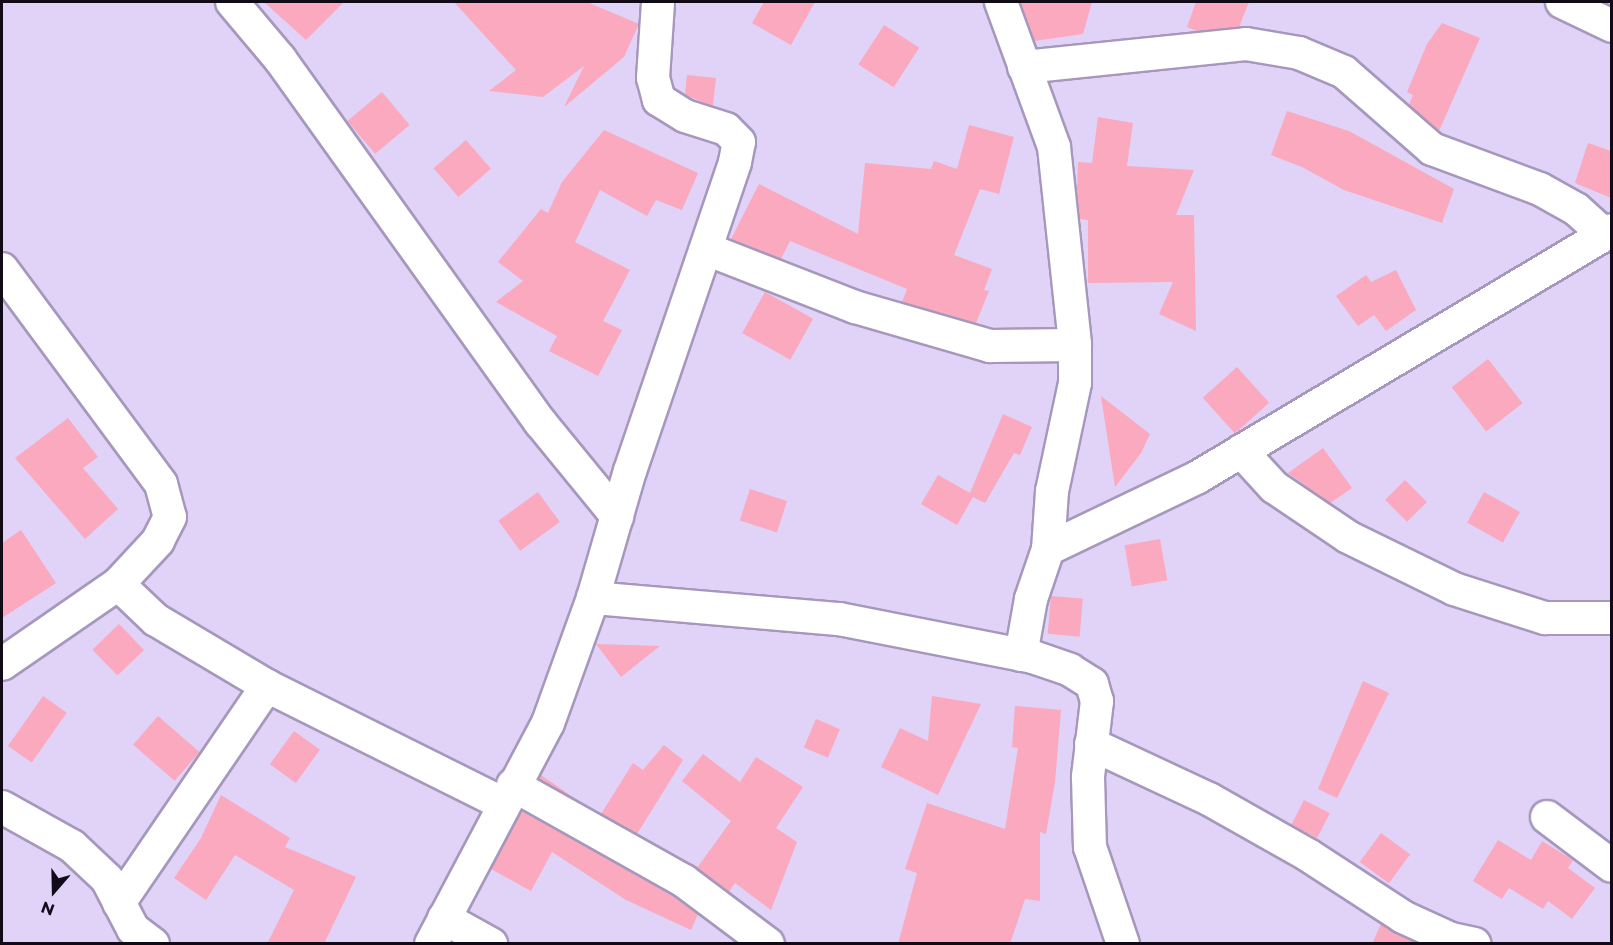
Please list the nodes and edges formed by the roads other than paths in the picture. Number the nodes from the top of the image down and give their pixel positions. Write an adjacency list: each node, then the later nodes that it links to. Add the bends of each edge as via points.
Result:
1 (231, 2): 12 (street, via 280,58 540,422)
2 (658, 2): 8 (street, via 653,78 659,100 685,116 726,129 739,142)
3 (1001, 2): 6 (street)
4 (1562, 2): 5 (street)
5 (1611, 26)
6 (1024, 67): 7 (street, via 1246,44 1299,53 1344,72 1432,149 1540,189); 10 (street, via 1054,147)
7 (1607, 231): 11 (street)
8 (706, 249): 10 (street, via 855,307 990,346); 12 (street)
9 (2, 269): 14 (street, via 161,484 170,517 158,541)
10 (1075, 345): 13 (street, via 1074,383 1054,481)
11 (1241, 451): 13 (street, via 1198,477); 16 (street, via 1274,487 1348,537 1454,589 1545,618)
12 (617, 516): 15 (street)
13 (1048, 549): 17 (street, via 1031,599)
14 (118, 584): 18 (street); 19 (street, via 156,620)
15 (593, 598): 17 (street, via 839,619); 21 (street, via 548,723)
16 (1611, 618)
17 (1021, 655): 20 (street, via 1070,670 1092,684 1097,701)
18 (2, 664)
19 (267, 686): 21 (street); 25 (street)
20 (1091, 744): 30 (street, via 1090,847); 31 (street, via 1209,799 1308,855 1403,917 1450,939)
21 (509, 795): 26 (street); 29 (street, via 684,881)
22 (2, 807): 25 (street, via 72,846 107,879)
23 (1547, 817): 24 (street)
24 (1611, 866)
25 (119, 903): 27 (street, via 133,929)
26 (438, 931): 28 (street)
27 (153, 944)
28 (491, 944)
29 (768, 944)
30 (1123, 944)
31 (1474, 944)

